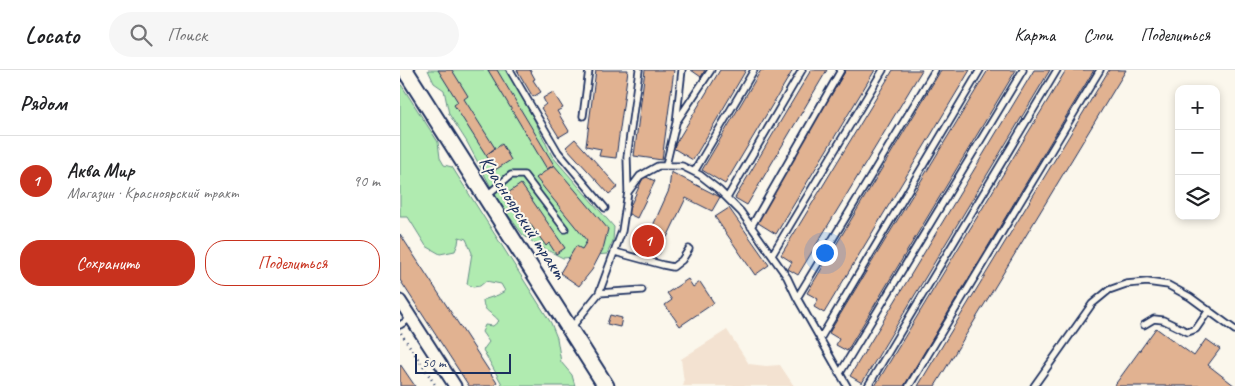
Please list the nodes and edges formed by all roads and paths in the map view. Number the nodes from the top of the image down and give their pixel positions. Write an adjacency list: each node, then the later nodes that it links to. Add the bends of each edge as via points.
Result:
1 (405, 70): 21 (main road, Красноярский тракт)
2 (510, 70): 23 (lane, via 558,152)
3 (589, 70): 16 (lane)
4 (638, 70): 20 (lane, via 627,157)
5 (682, 70): 17 (lane)
6 (711, 70): 17 (lane)
7 (754, 70): 19 (lane)
8 (802, 70): 22 (lane)
9 (840, 70): 24 (lane)
10 (883, 70): 28 (lane)
11 (935, 70): 31 (lane)
12 (980, 70): 40 (lane)
13 (1023, 70): 41 (lane)
14 (1057, 70): 46 (lane)
15 (1100, 70): 47 (lane)
16 (583, 116)
17 (676, 123): 18 (lane)
18 (666, 165): 19 (lane, via 682,166); 20 (lane, via 640,176)
19 (694, 172): 22 (lane)
20 (628, 192): 27 (lane)
21 (486, 196): 25 (lane, via 511,175 524,175); 37 (main road, Красноярский тракт)
22 (727, 198): 24 (lane)
23 (605, 208)
24 (751, 227): 28 (lane)
25 (565, 230)
26 (689, 248): 27 (lane, via 674,267)
27 (615, 252): 30 (lane)
28 (772, 255): 31 (lane)
29 (642, 290): 30 (lane)
30 (599, 293): 37 (lane)
31 (797, 298): 40 (lane)
32 (400, 300): 34 (street)
33 (1209, 310): 36 (lane, via 1196,329 1188,332 1163,320 1154,319); 38 (lane); 48 (lane, via 1168,286 1147,282 1109,290 1092,304)
34 (411, 318): 35 (lane); 43 (street)
35 (400, 325)
36 (1144, 325)
37 (571, 328): 44 (main road, Красноярский тракт)
38 (1235, 330)
39 (400, 331): 42 (path)
40 (820, 339): 41 (lane)
41 (840, 373): 45 (lane)
42 (436, 386)
43 (456, 386)
44 (606, 386)
45 (847, 386)
46 (868, 386)
47 (909, 386)
48 (1034, 386)

